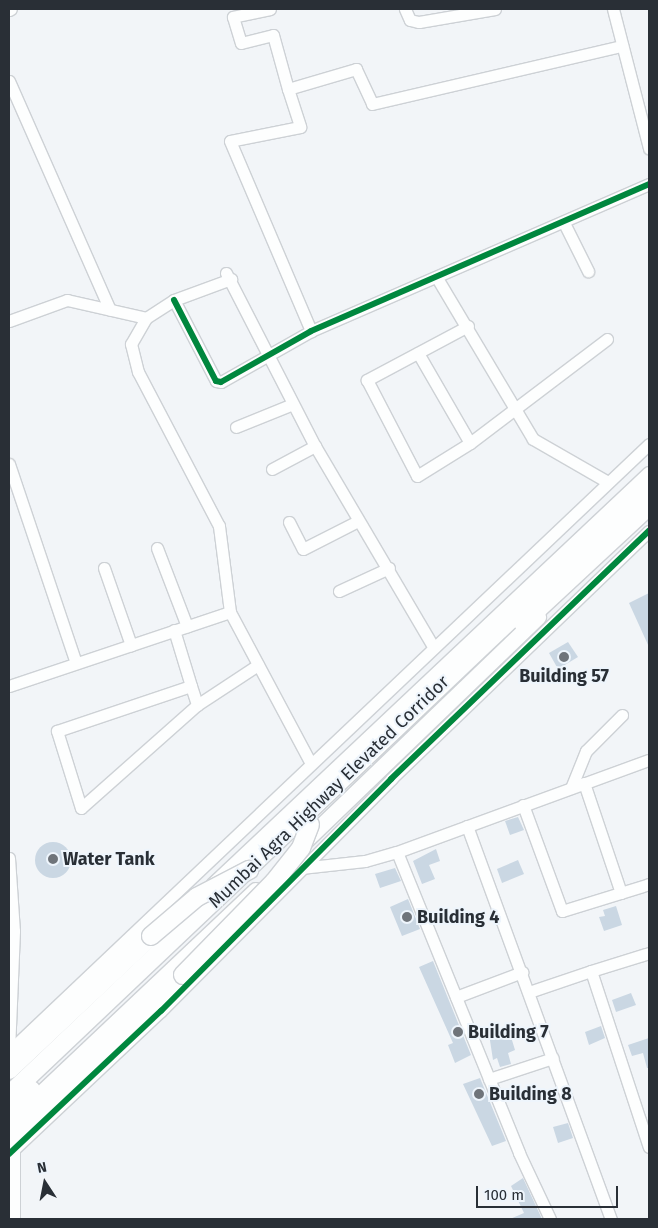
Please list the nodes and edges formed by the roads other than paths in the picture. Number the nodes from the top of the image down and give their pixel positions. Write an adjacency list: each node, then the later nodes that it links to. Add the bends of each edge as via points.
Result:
1 (270, 9): 8 (street, via 233,18 241,43 273,36)
2 (405, 9): 5 (street, via 413,22)
3 (495, 9): 5 (street)
4 (613, 9): 6 (street)
5 (474, 11)
6 (622, 46): 8 (street, via 372,104 356,70); 9 (street)
7 (9, 81): 15 (street)
8 (288, 89): 19 (street, via 300,127 230,141)
9 (649, 148)
10 (649, 184): 11 (street)
11 (564, 222): 12 (street); 13 (street)
12 (588, 271)
13 (437, 278): 18 (street); 19 (street)
14 (174, 300): 16 (street); 21 (street, via 229,276); 21 (street, via 218,382)
15 (110, 310): 16 (street); 17 (street, via 67,300)
16 (146, 318): 43 (street, via 131,344 138,372 219,526)
17 (9, 321)
18 (468, 326): 22 (street); 24 (street)
19 (311, 331): 21 (street)
20 (607, 338): 24 (street)
21 (270, 353): 23 (street)
22 (418, 354): 26 (street); 26 (street, via 367,380 417,476)
23 (293, 404): 25 (street); 28 (street)
24 (515, 408): 26 (street); 32 (street, via 533,439)
25 (236, 427)
26 (470, 443)
27 (649, 444): 32 (street)
28 (315, 446): 30 (street); 36 (street)
29 (9, 464): 48 (street)
30 (272, 469)
31 (649, 474): 75 (main road)
32 (606, 481): 47 (street)
33 (649, 488): 64 (highway, Mumbai Agra Highway Elevated Corridor)
34 (649, 506): 59 (highway, Mumbai Agra Highway Elevated Corridor)
35 (649, 515): 79 (main road)
36 (358, 521): 37 (street, via 303,549); 41 (street)
37 (289, 522)
38 (649, 531): 63 (street)
39 (157, 548): 44 (street)
40 (104, 568): 46 (street)
41 (389, 568): 42 (street); 47 (street)
42 (339, 591)
43 (230, 612): 44 (street); 49 (street)
44 (187, 626): 45 (street)
45 (174, 630): 46 (street); 51 (street)
46 (131, 645): 48 (street)
47 (434, 648): 54 (street)
48 (76, 663): 50 (street)
49 (258, 665): 52 (street); 54 (street)
50 (9, 686)
51 (191, 686): 52 (street); 52 (street, via 57,730 81,808)
52 (197, 705)
53 (622, 715): 57 (street, via 583,755)
54 (312, 764): 72 (street)
55 (648, 764): 56 (street)
56 (584, 783): 57 (street); 66 (street)
57 (571, 788): 58 (street)
58 (522, 806): 60 (street); 66 (street, via 560,910)
59 (310, 825): 78 (highway, Mumbai Agra Highway Elevated Corridor); 80 (highway, bridge, via 301,848 274,882)
60 (467, 826): 61 (street); 69 (street)
61 (397, 852): 63 (street, via 365,861); 71 (street)
62 (9, 858): 72 (street, via 14,931)
63 (301, 868): 80 (street, via 161,1011)
64 (249, 870): 74 (highway, bridge, via 196,897); 77 (highway, Mumbai Agra Highway Elevated Corridor, bridge)
65 (649, 884): 66 (street)
66 (621, 893)
67 (649, 953): 68 (street)
68 (591, 971): 70 (street); 81 (street)
69 (522, 972): 70 (street); 71 (street)
70 (529, 992): 73 (street)
71 (456, 997): 76 (street)
72 (9, 1051)
73 (553, 1058): 76 (street); 84 (street)
74 (9, 1070)
75 (9, 1079)
76 (489, 1079): 83 (street)
77 (9, 1095)
78 (9, 1110)
79 (9, 1123)
80 (11, 1147): 82 (street)
81 (649, 1147)
82 (14, 1219)
83 (550, 1219)
84 (611, 1219)

